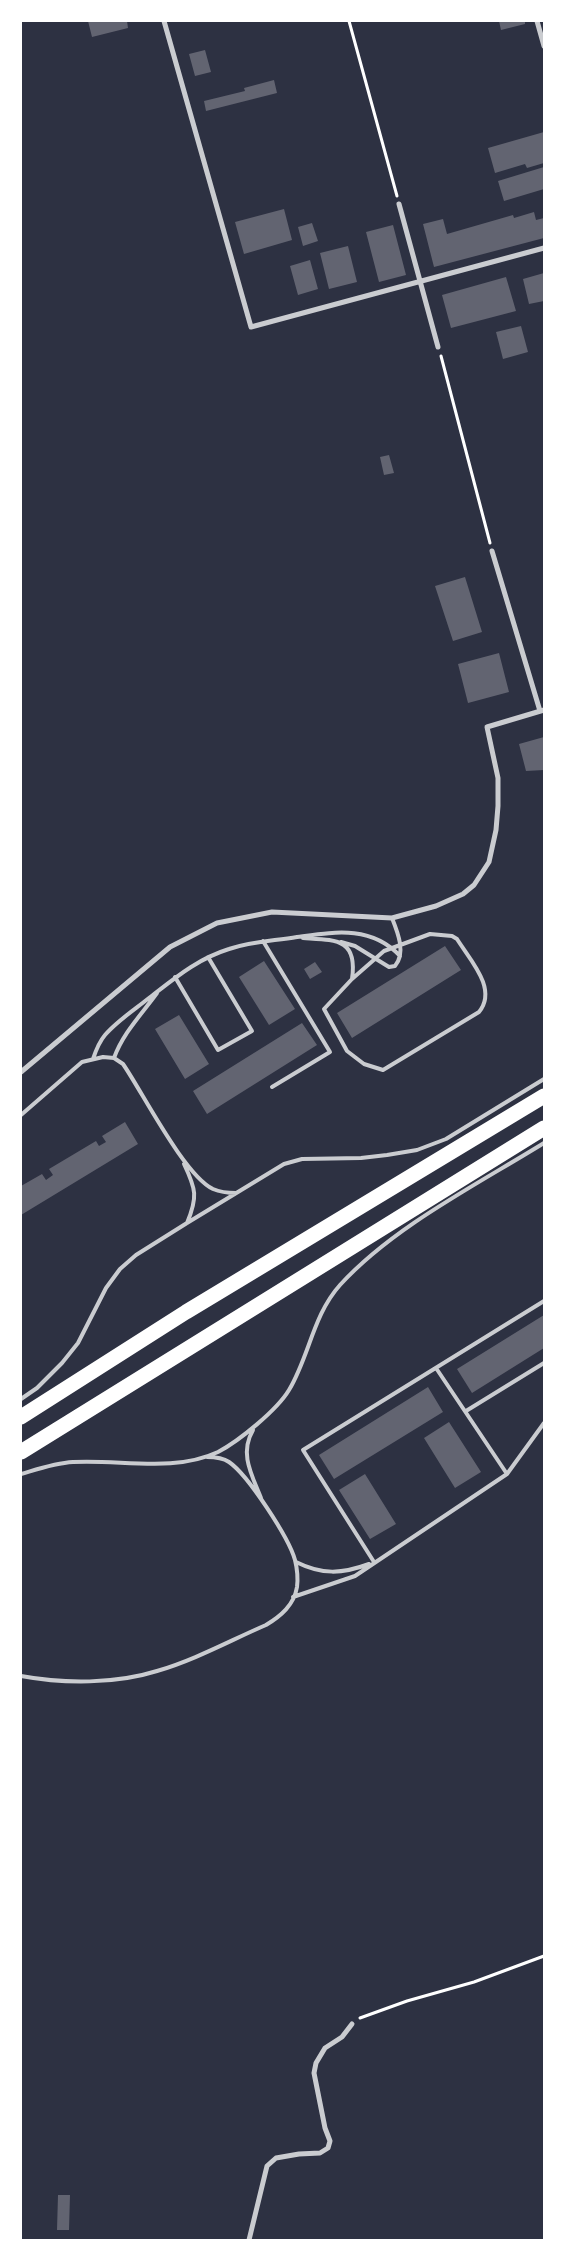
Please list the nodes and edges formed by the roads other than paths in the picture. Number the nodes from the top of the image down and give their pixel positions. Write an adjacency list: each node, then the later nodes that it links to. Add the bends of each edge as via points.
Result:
1 (164, 21): 6 (street, via 250,327)
2 (537, 21): 3 (street)
3 (544, 46)
4 (399, 204): 6 (street)
5 (544, 248): 6 (street)
6 (421, 281): 7 (street)
7 (438, 347)
8 (492, 551): 9 (street)
9 (542, 711): 10 (street, via 487,727 498,778 498,806 489,862 482,875 463,894 436,906)
10 (392, 918): 14 (lane); 24 (street, via 272,912 217,923 170,947)
11 (296, 938): 12 (lane); 13 (lane); 15 (lane, via 324,933 357,933 369,935)
12 (262, 940): 17 (lane); 26 (lane, via 330,1052)
13 (341, 942): 18 (lane); 20 (lane, via 352,954)
14 (400, 945): 15 (lane); 16 (lane); 20 (lane, via 430,934 452,936 457,940 486,986 487,996 479,1012 383,1070 354,1058 324,1009)
15 (392, 948): 16 (lane); 18 (lane)
16 (400, 956): 18 (lane, via 395,966 389,967)
17 (208, 957): 19 (lane); 19 (lane, via 252,1030 218,1050)
18 (377, 958): 20 (lane)
19 (175, 977): 21 (lane)
20 (352, 979)
21 (160, 990): 22 (lane, via 105,1034); 23 (lane, via 128,1029)
22 (93, 1058): 23 (lane); 28 (lane, via 82,1062)
23 (114, 1058): 31 (lane, via 123,1064)
24 (21, 1072)
25 (544, 1079): 32 (lane, via 446,1139 417,1150 361,1158 302,1159 284,1164)
26 (272, 1087)
27 (544, 1096): 39 (highway, via 186,1312)
28 (21, 1115)
29 (544, 1128): 42 (highway)
30 (544, 1143): 41 (lane, via 396,1235 361,1262 338,1287 318,1319 288,1392)
31 (181, 1157): 32 (lane, via 195,1176 213,1189); 33 (lane, via 196,1196)
32 (237, 1193): 33 (lane)
33 (188, 1223): 37 (lane, via 136,1255 120,1269 106,1288 78,1342 62,1363)
34 (544, 1301): 36 (lane)
35 (544, 1363): 38 (lane)
36 (436, 1368): 38 (lane); 48 (lane, via 303,1450)
37 (21, 1399)
38 (466, 1411): 45 (lane)
39 (21, 1417)
40 (544, 1423): 45 (lane)
41 (256, 1425): 43 (lane, via 243,1437); 46 (lane, via 248,1438 246,1461)
42 (21, 1452)
43 (203, 1457): 44 (lane, via 172,1464 70,1462); 46 (lane, via 227,1461 246,1479)
44 (21, 1474)
45 (507, 1474): 48 (lane)
46 (265, 1507): 47 (lane)
47 (296, 1562): 48 (lane, via 311,1569 340,1573); 49 (lane, via 297,1587)
48 (374, 1562): 49 (lane, via 348,1580)
49 (293, 1598): 50 (lane, via 278,1618 266,1625 158,1671 106,1680)
50 (21, 1676)
51 (352, 2024): 52 (street, via 342,2037 325,2048 316,2062 314,2073 330,2141 328,2148 320,2153 276,2158 267,2166)
52 (249, 2240)

